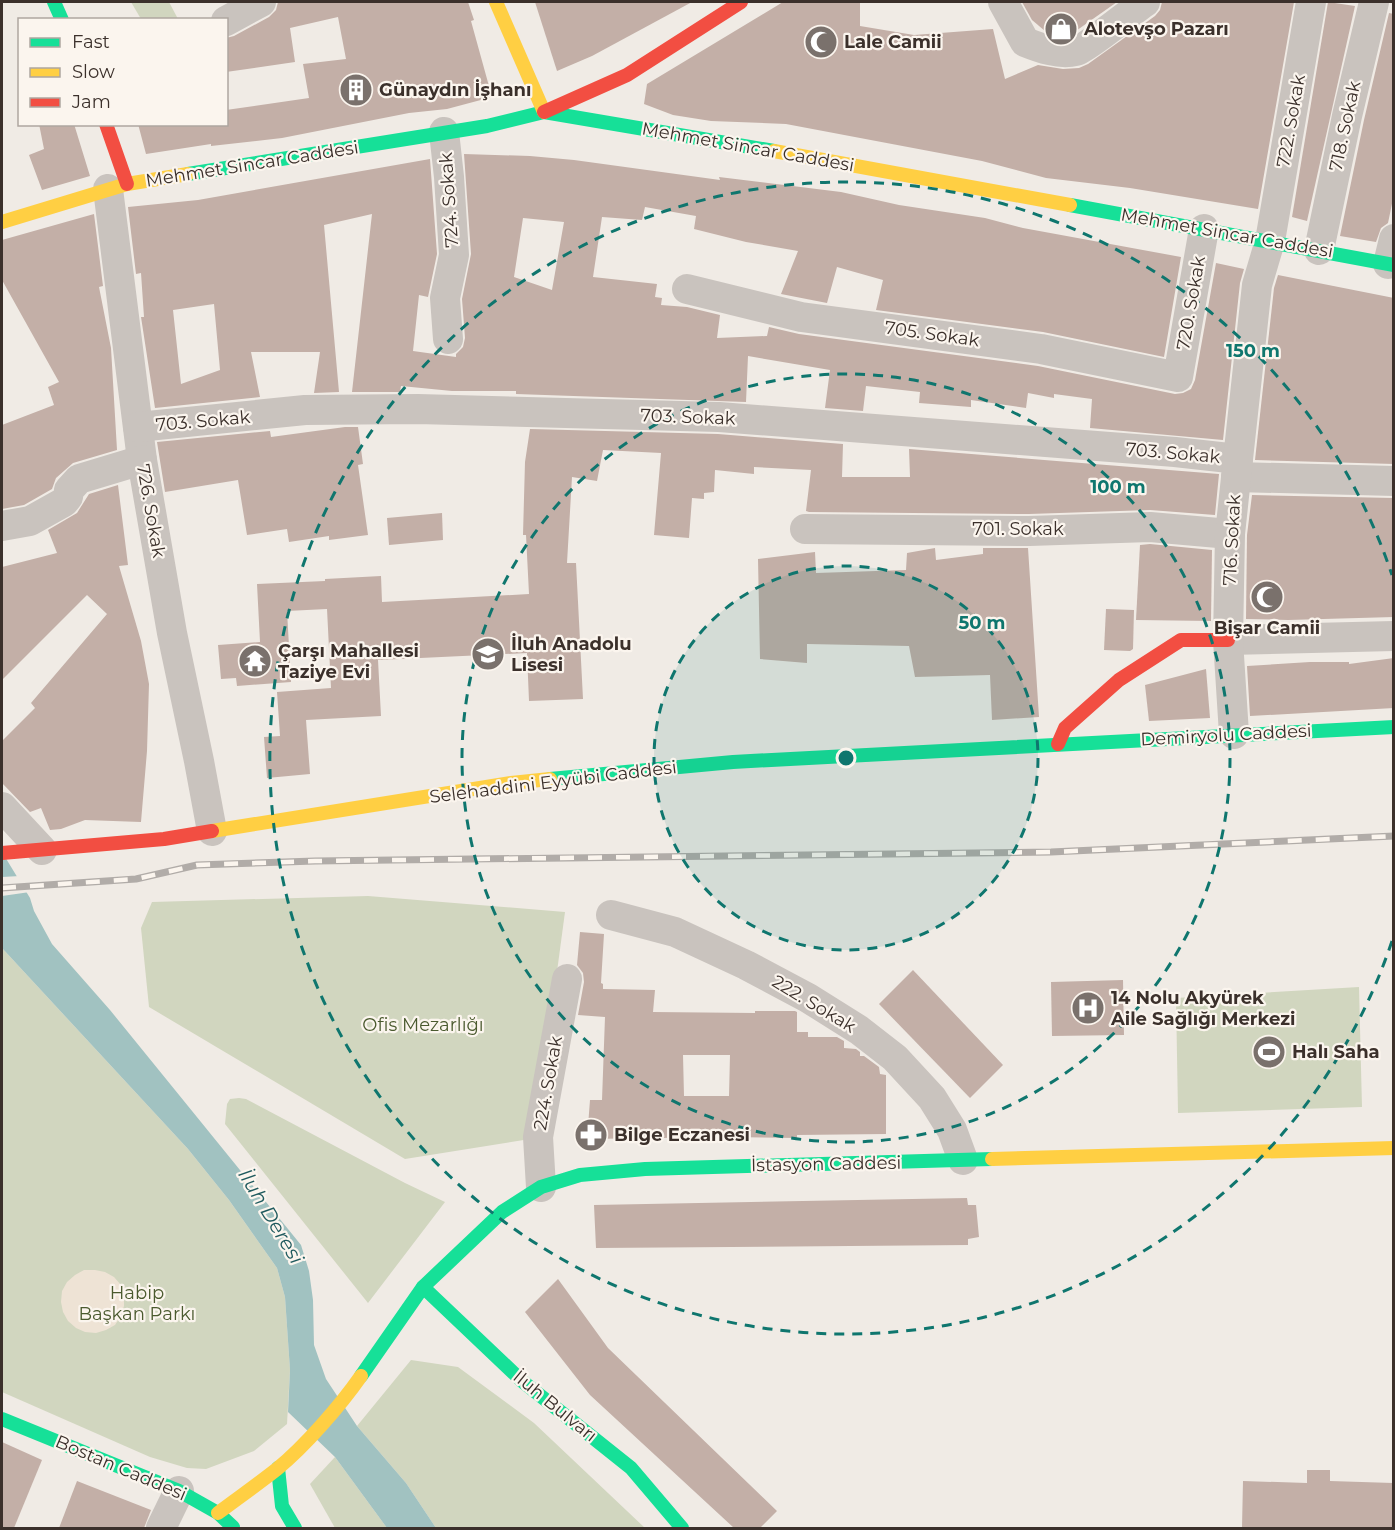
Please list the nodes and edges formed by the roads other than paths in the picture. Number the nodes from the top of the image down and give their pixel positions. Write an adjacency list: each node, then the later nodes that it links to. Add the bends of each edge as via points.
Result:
1 (54, 2): 10 (street)
2 (261, 2): 11 (street)
3 (496, 2): 12 (street)
4 (741, 2): 12 (street, via 627,75)
5 (1004, 2): 6 (street, via 1025,42 1060,51 1077,51)
6 (1145, 2)
7 (1311, 2): 18 (street, 722. Sokak)
8 (1373, 2): 9 (street); 19 (street, 718. Sokak)
9 (1394, 5)
10 (61, 18)
11 (228, 20)
12 (544, 112): 14 (street, Mehmet Sincar Caddesi); 17 (street, Mehmet Sincar Caddesi)
13 (106, 126): 15 (street)
14 (444, 132): 15 (street, Mehmet Sincar Caddesi); 22 (street, 724. Sokak, via 454,255 445,298)
15 (113, 188): 16 (street, Mehmet Sincar Caddesi); 24 (street, 726. Sokak)
16 (2, 222)
17 (1204, 229): 18 (street, Mehmet Sincar Caddesi); 23 (street, 720. Sokak)
18 (1270, 241): 19 (street, Mehmet Sincar Caddesi); 26 (street, 716. Sokak, via 1257,285)
19 (1319, 250): 20 (street, Mehmet Sincar Caddesi)
20 (1392, 256)
21 (687, 289): 23 (street, 705. Sokak, via 801,317 1041,350)
22 (448, 339)
23 (1178, 376)
24 (138, 427): 25 (street, 726. Sokak); 26 (street, 703. Sokak, via 305,410 695,416 1175,452)
25 (142, 459): 28 (street, via 79,479 64,502 30,521); 37 (street, 726. Sokak)
26 (1237, 468): 27 (street, 703. Sokak); 30 (street, 716. Sokak)
27 (1394, 481)
28 (2, 526)
29 (805, 529): 30 (street, 701. Sokak, via 1029,531 1149,527)
30 (1230, 534): 32 (street, 716. Sokak)
31 (1394, 636): 32 (street)
32 (1228, 640): 34 (street, 716. Sokak); 35 (street, via 1182,640 1119,680 1065,728)
33 (1394, 727): 34 (street, Demiryolu Caddesi)
34 (1234, 734): 35 (street, Demiryolu Caddesi)
35 (1058, 744): 37 (street, Selehaddini Eyyübi Caddesi, via 733,762 511,783)
36 (2, 807): 38 (street)
37 (212, 831): 38 (street, Selehaddini Eyyübi Caddesi)
38 (20, 852)
39 (611, 915): 42 (street, 222. Sokak, via 675,932 716,951 808,998 858,1030 895,1058 932,1098 952,1130)
40 (567, 979): 43 (street, 224. Sokak, via 538,1137)
41 (1394, 1148): 42 (street, İstasyon Caddesi)
42 (963, 1160): 43 (street, İstasyon Caddesi, via 645,1168 580,1176)
43 (542, 1187): 44 (street, İstasyon Caddesi, via 502,1212)
44 (423, 1287): 46 (street, İstasyon Caddesi, via 351,1390); 52 (street, İluh Bulvarı, via 522,1381 631,1468)
45 (2, 1419): 47 (street, Bostan Caddesi)
46 (278, 1468): 48 (street, İstasyon Caddesi); 51 (street, via 282,1506)
47 (179, 1491): 48 (street, Bostan Caddesi); 49 (street)
48 (218, 1513): 50 (street, Bostan Caddesi)
49 (161, 1528)
50 (234, 1528)
51 (295, 1528)
52 (682, 1528)

